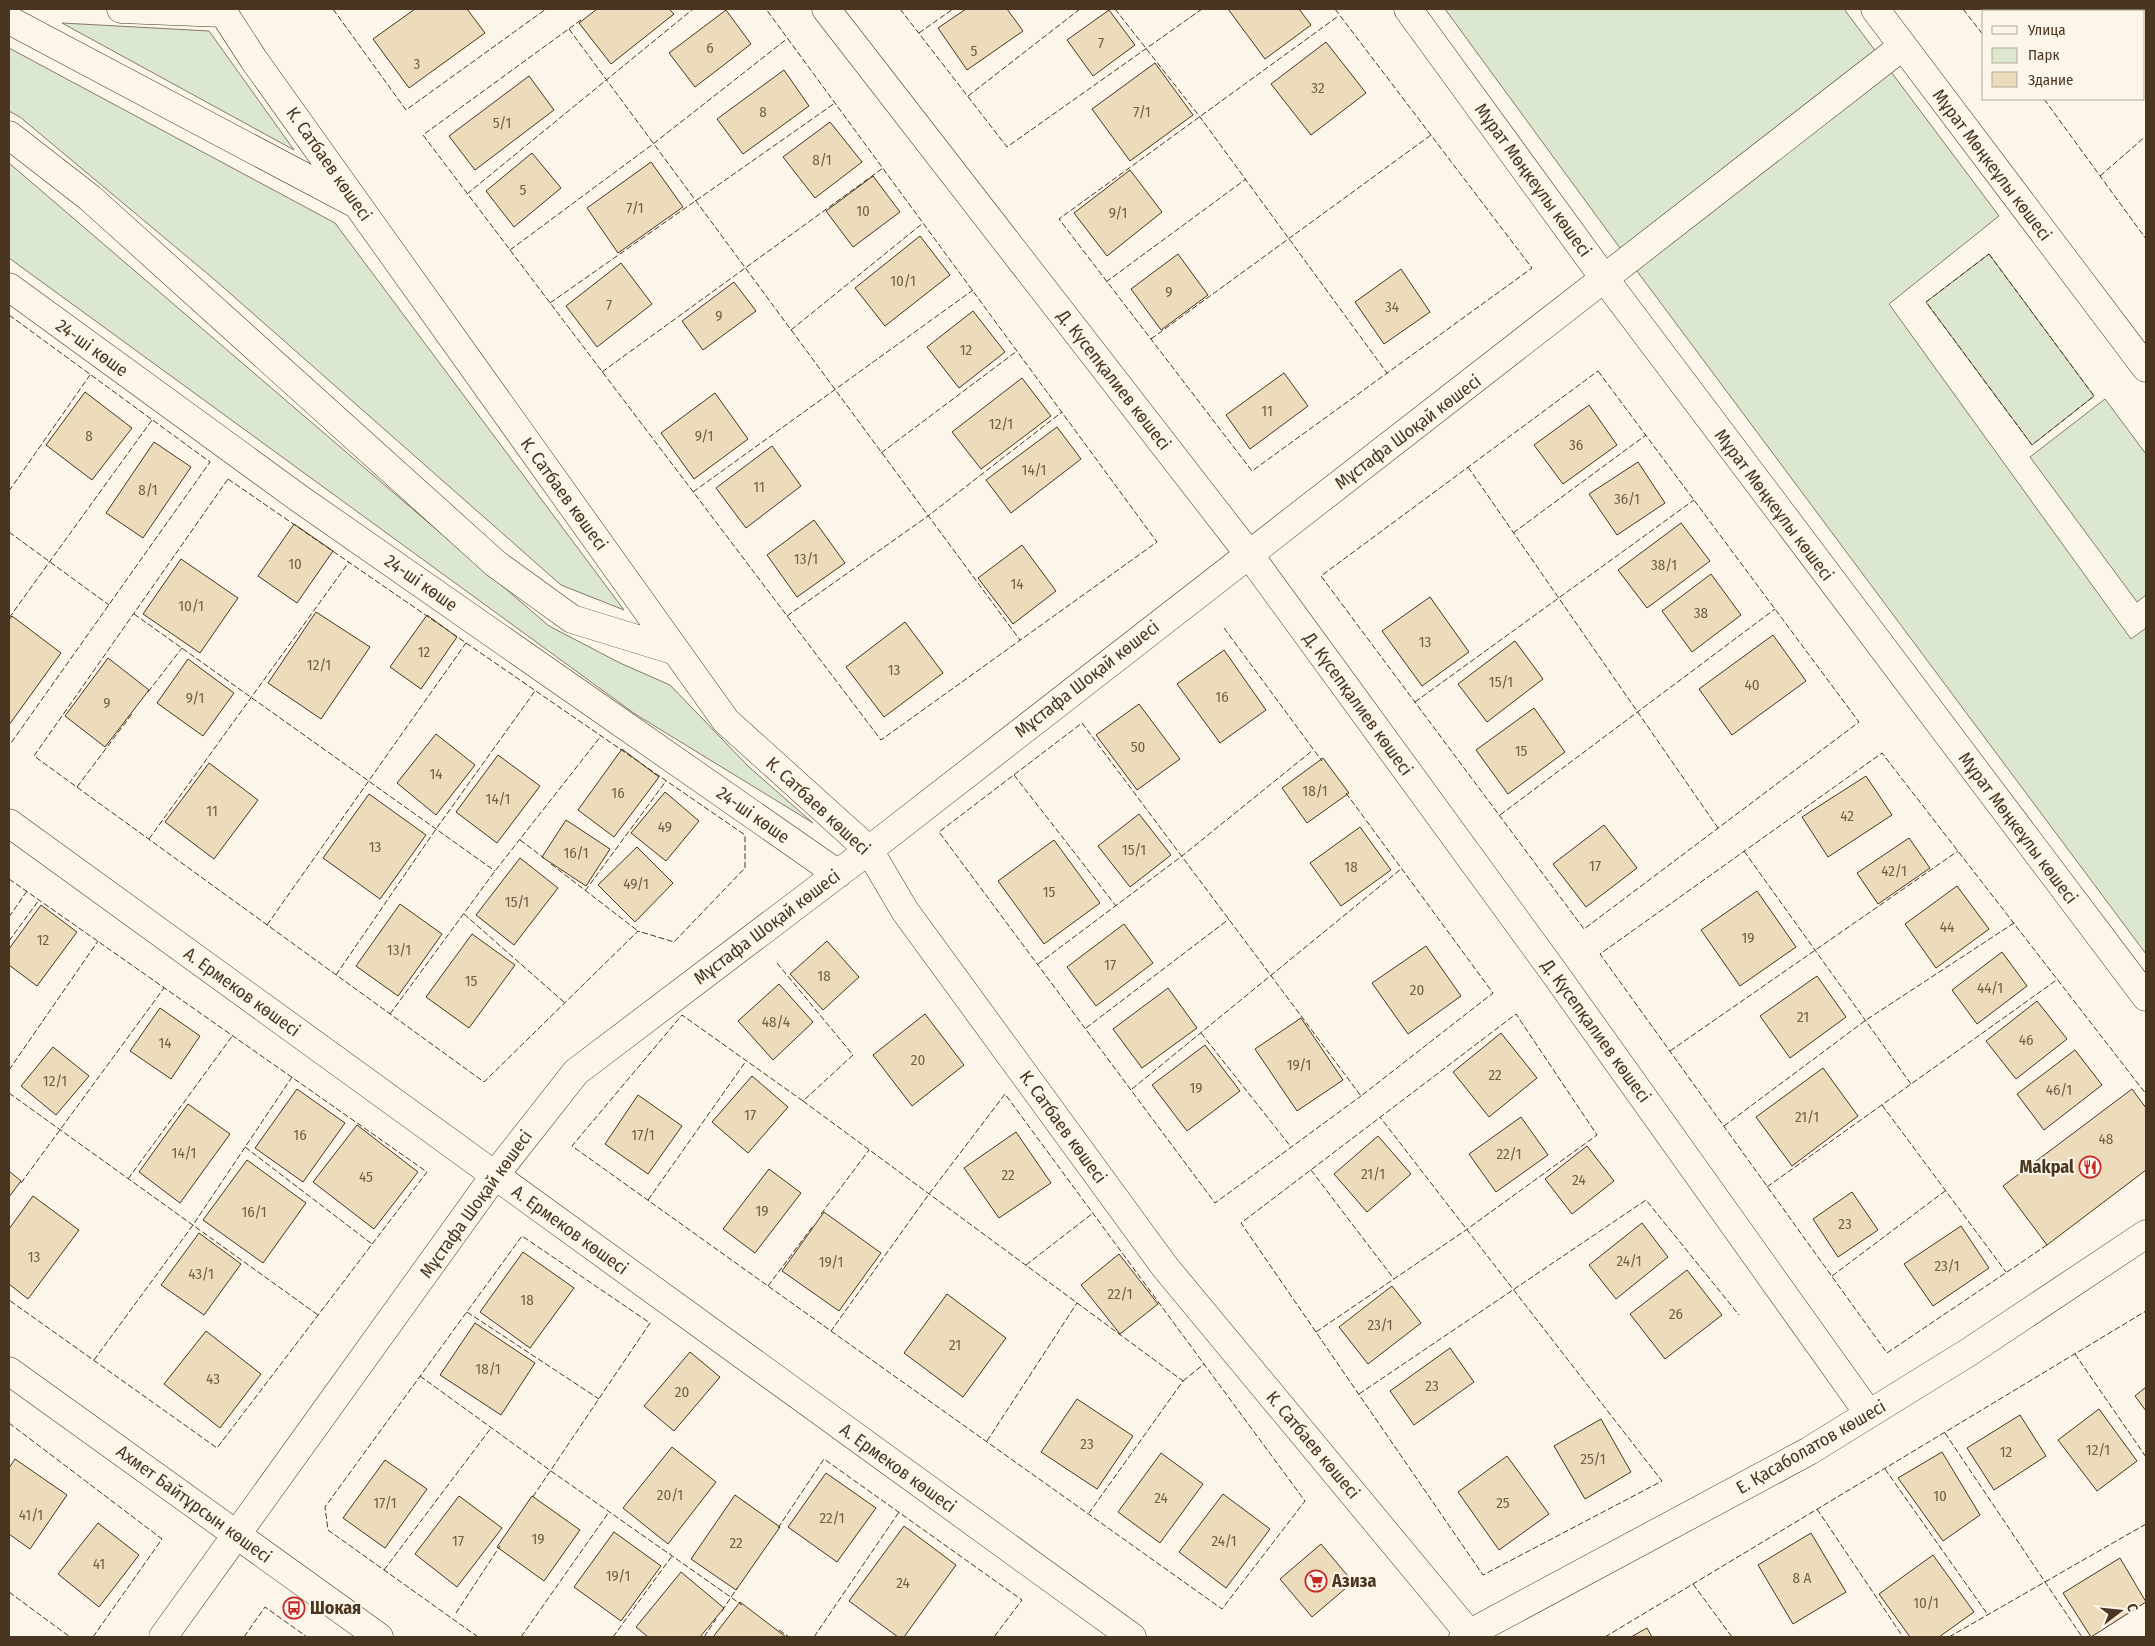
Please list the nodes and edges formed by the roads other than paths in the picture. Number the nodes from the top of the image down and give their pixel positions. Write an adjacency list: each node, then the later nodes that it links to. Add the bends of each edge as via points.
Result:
1 (121, 9): 5 (street)
2 (826, 9): 13 (street, Д. Күсепқалиев көшесі)
3 (1408, 9): 10 (street, Мұрат Мөңкеұлы көшесі)
4 (1874, 9): 7 (street, Мұрат Мөңкеұлы көшесі)
5 (222, 11): 9 (street, К. Сатбаев көшесі)
6 (9, 20): 9 (street)
7 (1903, 46): 10 (street, Мұстафа Шоқай көшесі); 12 (street, Мұрат Мөңкеұлы көшесі)
8 (9, 135): 14 (street, via 90,198 496,564 572,619)
9 (358, 205): 14 (street, К. Сатбаев көшесі)
10 (1604, 278): 13 (street, Мұстафа Шоқай көшесі); 18 (street, Мұрат Мөңкеұлы көшесі)
11 (9, 288): 17 (street, 24-ші көше, via 300,499)
12 (2146, 368)
13 (1248, 553): 16 (street, Мұстафа Шоқай көшесі); 22 (street, Д. Күсепқалиев көшесі, via 1553,971)
14 (676, 651): 16 (street, К. Сатбаев көшесі, via 726,721)
15 (9, 823): 19 (street, А. Ермеков көшесі)
16 (869, 850): 17 (street, Мұстафа Шоқай көшесі); 24 (street, К. Сатбаев көшесі, via 905,911 1165,1267)
17 (838, 874): 19 (street, Мұстафа Шоқай көшесі, via 576,1072)
18 (2146, 996)
19 (495, 1175): 23 (street, Мұстафа Шоқай көшесі, via 276,1483); 27 (street, А. Ермеков көшесі)
20 (2146, 1234): 22 (street, Е. Қасаболатов көшесі, via 1969,1352)
21 (9, 1371): 23 (street, Ахмет Байтұрсын көшесі)
22 (1869, 1414): 24 (street, Е. Қасаболатов көшесі, via 1809,1451)
23 (235, 1534): 25 (street, Мұстафа Шоқай көшесі); 26 (street, Ахмет Байтұрсын көшесі)
24 (1468, 1636)
25 (163, 1637)
26 (379, 1637)
27 (1132, 1637)

